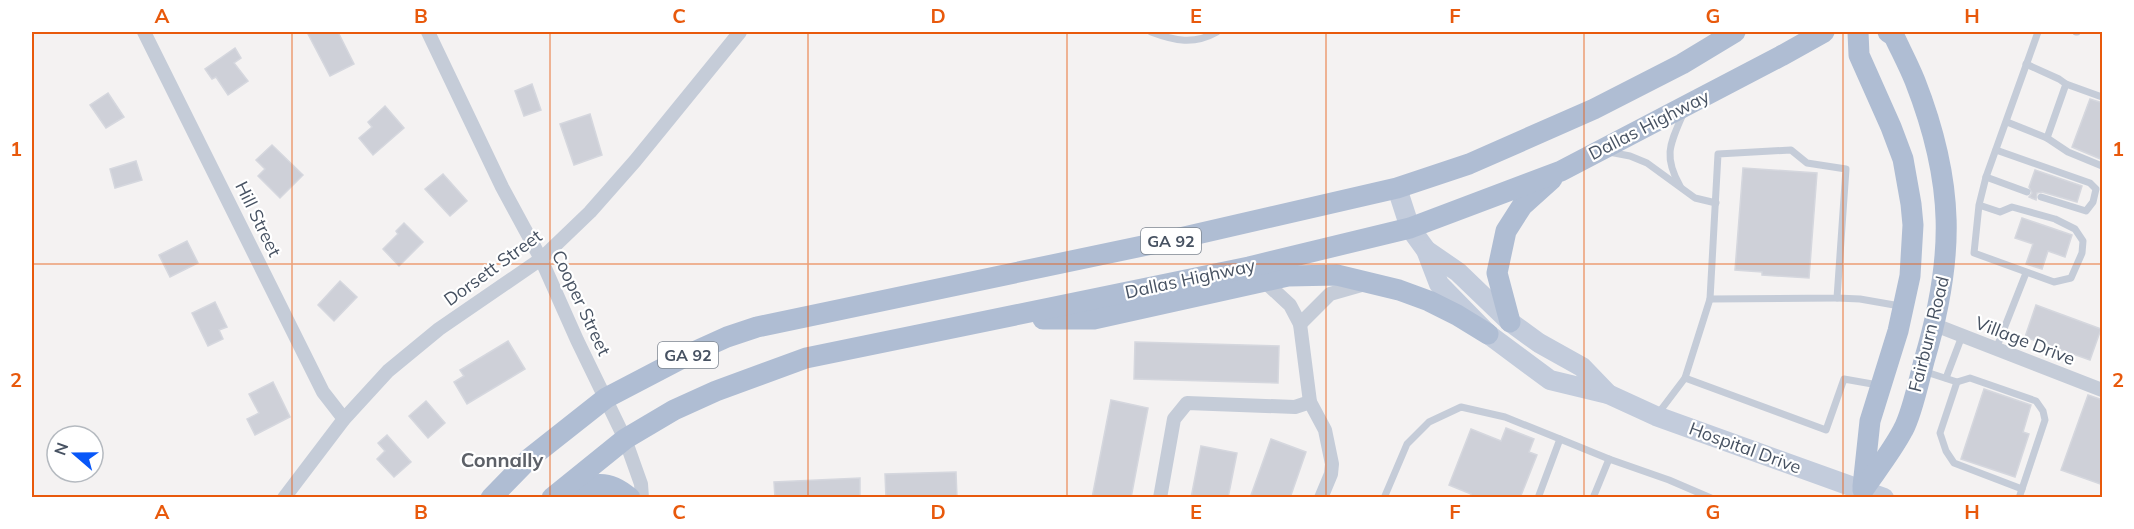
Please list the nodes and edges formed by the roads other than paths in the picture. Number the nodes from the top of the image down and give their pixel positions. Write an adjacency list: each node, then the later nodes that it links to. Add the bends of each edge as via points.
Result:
1 (144, 32): 54 (street, Hill Street, via 323,392)
2 (428, 32): 30 (street, Cooper Street)
3 (740, 32): 30 (street, Dorsett Street, via 590,212)
4 (1151, 32): 5 (lane, via 1180,40 1204,39)
5 (1216, 32)
6 (1736, 32): 22 (main road, GA 92, via 1594,109 1469,164)
7 (1824, 32): 14 (main road, Dallas Highway / GA 92)
8 (1858, 32): 36 (main road, Fairburn Road, via 1859,55 1898,143 1909,188 1912,242)
9 (1888, 32): 40 (main road, Fairburn Road, via 1894,36 1915,80 1930,121 1946,199 1947,243)
10 (2038, 32): 11 (lane)
11 (2026, 64): 12 (lane); 15 (lane)
12 (2066, 84): 13 (lane); 16 (lane)
13 (2103, 97)
14 (1686, 106): 18 (main road, Dallas Highway / GA 92); 23 (lane, via 1669,161)
15 (2007, 123): 16 (lane); 17 (lane)
16 (2047, 138): 19 (lane, via 2068,152)
17 (1996, 150): 21 (lane); 25 (lane, via 2090,183 2096,189 2086,211)
18 (1600, 151): 20 (main road, Dallas Highway / GA 92); 23 (lane, via 1647,163)
19 (2103, 166)
20 (1561, 171): 28 (main road, Dallas Highway / GA 92); 38 (main road, via 1522,206 1506,231 1497,273)
21 (1986, 177): 24 (lane); 27 (lane)
22 (1397, 188): 28 (street, Hospital Drive); 51 (main road, GA 92, via 757,327 696,351)
23 (1682, 190): 26 (lane)
24 (2027, 192)
25 (2041, 197)
26 (1716, 203): 34 (lane, via 1718,154 1791,150 1807,163 1846,169); 35 (lane)
27 (1979, 205): 31 (lane, via 1974,253); 31 (lane, via 2000,212 2012,207 2055,219 2075,229 2083,240 2082,254 2071,278 2054,282)
28 (1410, 228): 29 (street, Hospital Drive); 37 (main road, Dallas Highway / GA 92, via 1249,267)
29 (1426, 250): 38 (street, Hospital Drive, via 1458,272); 41 (street, Hospital Drive, via 1439,284)
30 (541, 259): 51 (street, Cooper Street); 54 (street, Dorsett Street, via 439,329 388,371)
31 (2026, 273): 43 (lane)
32 (1265, 282): 33 (main road, via 1288,276 1337,275); 37 (main road, via 1094,319); 39 (street, via 1290,305)
33 (1371, 283): 39 (street, via 1330,294); 41 (main road, via 1429,301)
34 (1837, 298): 35 (lane); 36 (lane)
35 (1710, 300): 45 (lane)
36 (1903, 307): 48 (main road, Fairburn Road)
37 (994, 319): 55 (main road, Dallas Highway / GA 92, via 806,358 716,391)
38 (1510, 322): 50 (street, Hospital Drive, via 1582,367)
39 (1300, 324): 52 (street)
40 (1935, 325): 42 (street, Village Drive); 44 (main road, Fairburn Road)
41 (1488, 334): 50 (street, Hospital Drive, via 1550,380)
42 (1962, 336): 43 (street, Village Drive); 46 (lane)
43 (1996, 349): 49 (street, Village Drive)
44 (1921, 370): 46 (lane); 59 (main road, Fairburn Road, via 1904,429)
45 (1685, 378): 48 (lane, via 1826,430 1844,379); 53 (lane)
46 (1946, 378): 47 (lane)
47 (1958, 382): 58 (lane, via 1940,433 1946,451 1954,464); 58 (lane, via 1970,378 1984,382 2036,401 2043,411 2045,420)
48 (1880, 385): 59 (main road, Fairburn Road, via 1870,421)
49 (2103, 390)
50 (1608, 394): 53 (street, Hospital Drive)
51 (606, 398): 55 (street, Cooper Street); 61 (main road, GA 92, via 530,458)
52 (1310, 402): 66 (street, via 1295,407 1187,403 1174,419); 67 (street, via 1325,430 1332,464)
53 (1656, 416): 59 (street, Hospital Drive)
54 (344, 419): 60 (street, Dorsett Street)
55 (625, 439): 62 (main road, Dallas Highway / GA 92); 65 (street, Cooper Street)
56 (1560, 439): 57 (lane); 68 (lane, via 1505,417 1461,407 1429,422 1407,444); 69 (lane)
57 (1609, 459): 70 (lane); 71 (lane)
58 (2022, 489): 73 (lane)
59 (1862, 494): 72 (street, Hospital Drive)
60 (284, 498)
61 (491, 498)
62 (552, 498)
63 (560, 498): 64 (main road, via 593,484 608,485)
64 (630, 498)
65 (642, 498)
66 (1160, 498)
67 (1321, 498)
68 (1384, 498)
69 (1538, 498)
70 (1593, 498)
71 (1710, 498)
72 (1884, 498)
73 (2019, 498)

